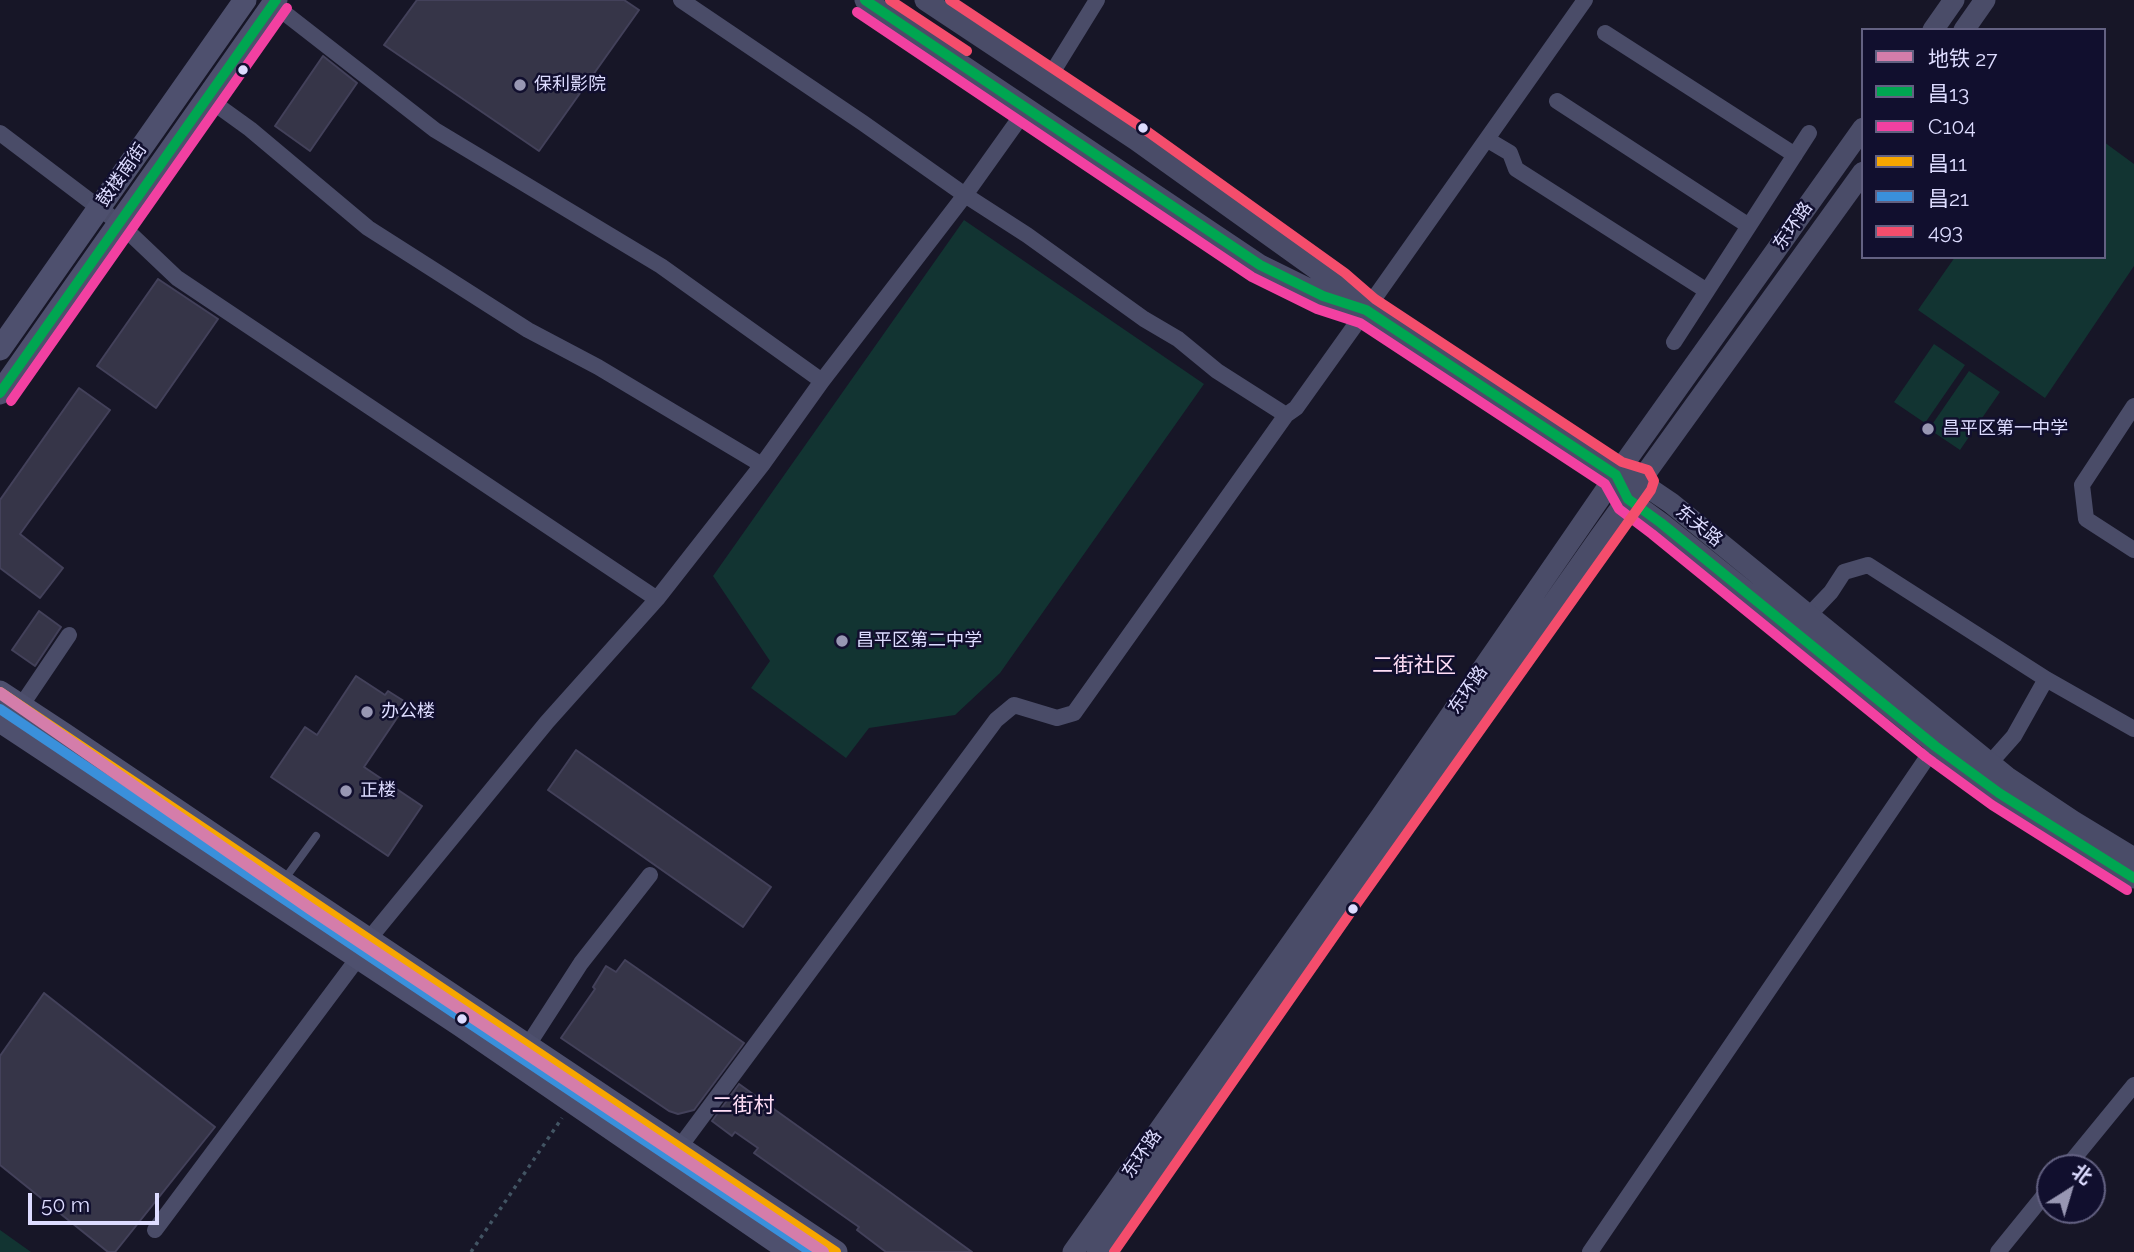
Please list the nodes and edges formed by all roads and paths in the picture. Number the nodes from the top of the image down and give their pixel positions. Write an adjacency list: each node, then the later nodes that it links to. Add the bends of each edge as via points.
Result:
1 (245, 0): 24 (main road, 鼓楼南街)
2 (681, 0): 23 (street)
3 (865, 0): 16 (street)
4 (925, 0): 13 (street)
5 (1097, 0): 13 (street)
6 (1584, 0): 20 (street)
7 (1954, 0): 10 (street)
8 (1985, 0): 11 (street)
9 (274, 2): 14 (main road, 鼓楼南街); 31 (street, via 435,130 661,266)
10 (1934, 28)
11 (1965, 28)
12 (1605, 33): 21 (street)
13 (1047, 81): 28 (street, via 1337,284)
14 (207, 98): 25 (main road, 鼓楼南街); 35 (street, via 368,228 528,330)
15 (1558, 100): 26 (street)
16 (1027, 108): 23 (street); 28 (street, via 1260,265 1323,296)
17 (1861, 131): 36 (street, 东环路)
18 (0, 133): 24 (street)
19 (1809, 133): 21 (street)
20 (1488, 140): 27 (street, via 1510,153 1516,169); 28 (street)
21 (1794, 155): 26 (street)
22 (1861, 175): 37 (street, 东环路)
23 (965, 195): 31 (street); 34 (street)
24 (99, 208): 25 (street); 30 (main road, 鼓楼南街)
25 (119, 223): 32 (main road, 鼓楼南街); 39 (street, via 177,278)
26 (1749, 226): 27 (street)
27 (1707, 291): 29 (street)
28 (1366, 310): 34 (street, via 1296,408); 36 (street)
29 (1674, 342)
30 (0, 349)
31 (821, 381): 35 (street)
32 (0, 393)
33 (2134, 406): 38 (street, via 2082,485 2086,519)
34 (1286, 415): 58 (street, via 1074,713 1057,718 1014,705 996,720)
35 (762, 466): 39 (street)
36 (1616, 475): 37 (street, 东关路); 65 (street, 东环路)
37 (1634, 490): 40 (street, 东关路, via 1671,503); 47 (street, 东关路, via 1661,523); 66 (street, 东环路)
38 (2134, 550)
39 (657, 599): 54 (street, via 547,722)
40 (1808, 615): 42 (street, via 1844,572 1868,565); 48 (street, 东关路)
41 (69, 635): 44 (street)
42 (2046, 679): 46 (street); 48 (street, via 2014,736)
43 (0, 692): 44 (main road)
44 (21, 706): 53 (main road)
45 (0, 721): 54 (main road)
46 (2134, 729)
47 (1935, 746): 52 (street, 东关路, via 1999,793); 67 (street)
48 (1990, 763): 50 (street, 东关路)
49 (316, 836): 53 (lane)
50 (2134, 858)
51 (650, 874): 55 (street, via 581,963)
52 (2134, 878)
53 (283, 882): 54 (main road)
54 (364, 949): 55 (main road); 57 (main road); 61 (street)
55 (528, 1045): 58 (main road)
56 (2134, 1085): 59 (street)
57 (573, 1102): 62 (path); 63 (main road)
58 (679, 1148): 64 (main road)
59 (2077, 1154)
60 (2036, 1205): 68 (street)
61 (155, 1230)
62 (471, 1252)
63 (791, 1252)
64 (836, 1252)
65 (1073, 1252)
66 (1097, 1252)
67 (1590, 1252)
68 (1998, 1252)

